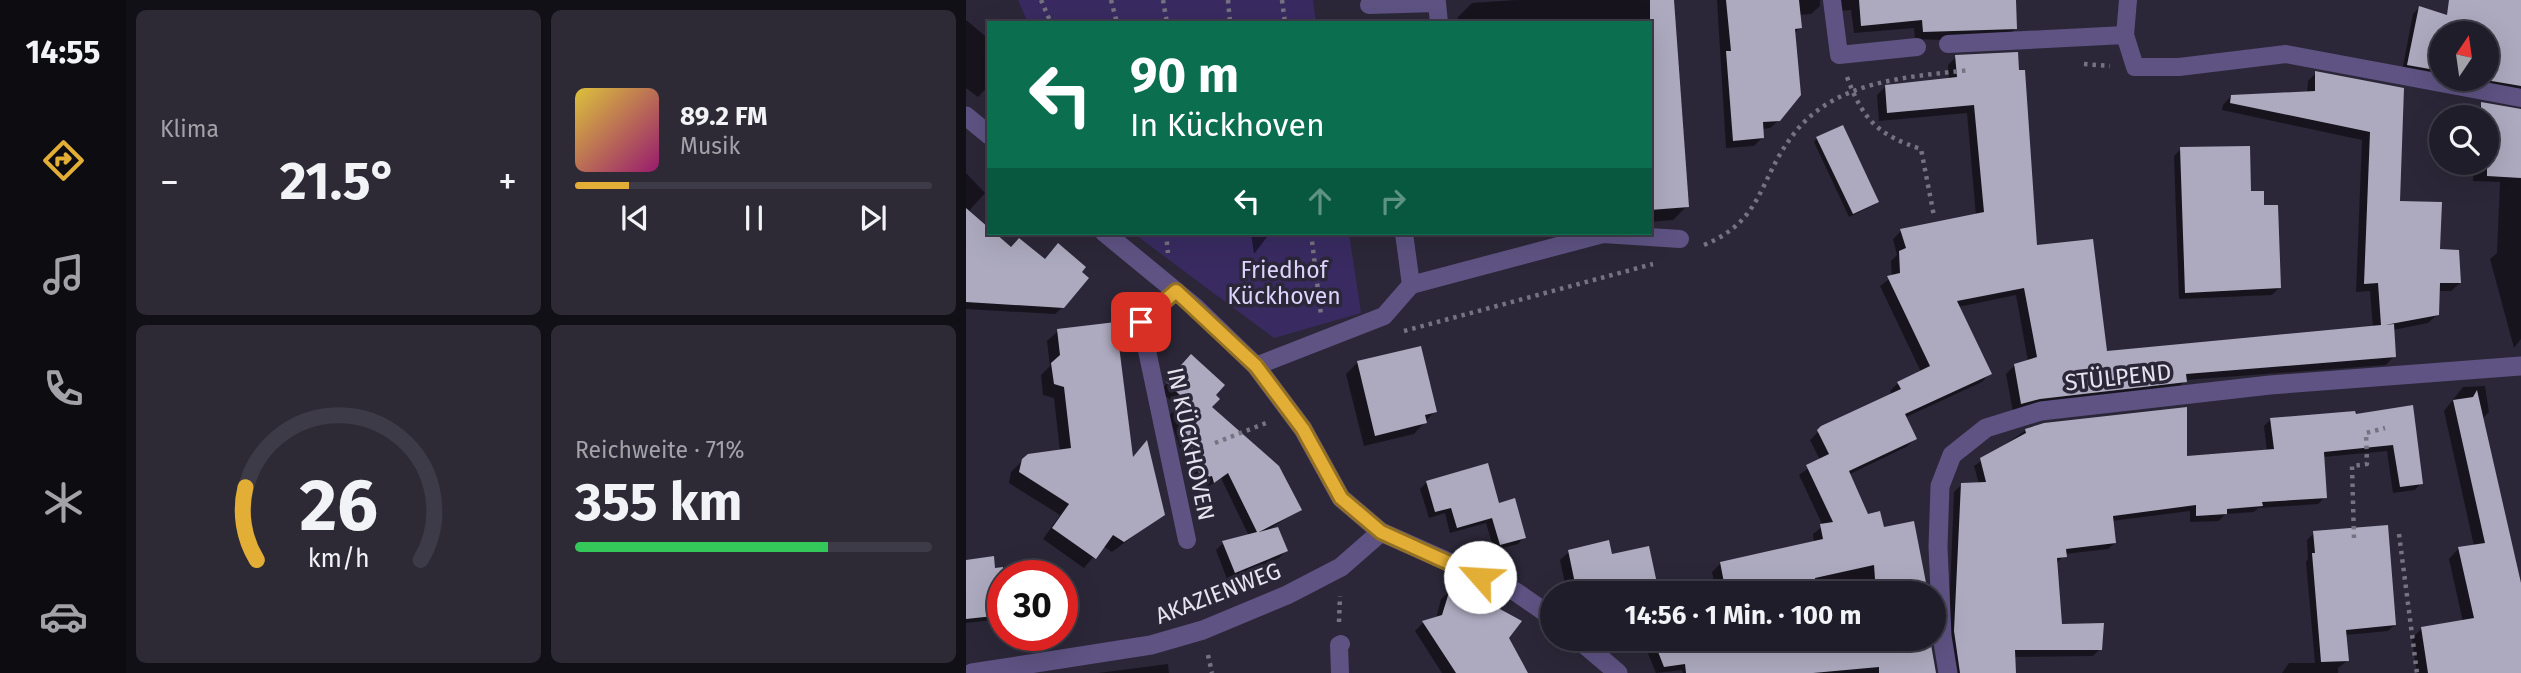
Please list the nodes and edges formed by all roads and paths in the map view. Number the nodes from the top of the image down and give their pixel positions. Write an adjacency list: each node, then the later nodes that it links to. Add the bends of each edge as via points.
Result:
1 (1041, 0): 9 (path)
2 (1111, 0): 10 (path)
3 (1163, 0): 11 (path)
4 (1228, 0): 12 (path)
5 (1282, 0): 13 (path)
6 (1832, 0): 18 (lane)
7 (2128, 0): 15 (lane)
8 (1369, 5): 14 (lane, via 1437,3)
9 (1050, 21)
10 (1116, 21)
11 (1167, 21)
12 (1230, 21)
13 (1285, 21)
14 (1439, 21)
15 (2125, 35): 16 (lane); 20 (lane)
16 (1948, 44)
17 (1917, 47): 18 (lane)
18 (1839, 55): 22 (path)
19 (2074, 64): 20 (path)
20 (2135, 67): 23 (lane, via 2179,67 2286,54)
21 (1982, 69): 22 (path, via 1914,76)
22 (1852, 91): 26 (path, via 1867,118 1890,139 1921,149); 33 (path, via 1809,117 1792,136 1746,217 1732,231)
23 (2521, 98)
24 (966, 117): 25 (street)
25 (987, 133)
26 (1934, 216)
27 (1107, 235): 36 (street)
28 (1311, 235): 38 (path)
29 (1404, 235): 35 (lane)
30 (1599, 235): 35 (lane)
31 (1619, 235): 32 (lane)
32 (1681, 239)
33 (1697, 247)
34 (1665, 261): 37 (path, via 1398,332)
35 (1411, 285): 37 (lane)
36 (1176, 291): 39 (street); 47 (lane, IN KÜCKHOVEN, via 1141,322)
37 (1384, 316): 38 (lane)
38 (1324, 340): 39 (lane)
39 (1256, 366): 41 (street)
40 (2521, 366): 55 (street, STÜLPEND, via 2270,385 2041,411 1986,428 1952,455 1940,486 1938,547)
41 (1291, 413): 43 (path); 44 (street, via 1341,498)
42 (2385, 428): 46 (path, via 2366,433 2367,464 2352,467)
43 (1215, 443)
44 (1381, 532): 48 (street, AKAZIENWEG); 49 (street, via 1516,592)
45 (2399, 534): 56 (path)
46 (2354, 538)
47 (1186, 540)
48 (1340, 567): 50 (path); 52 (street, AKAZIENWEG, via 1203,630 1151,645)
49 (1540, 609)
50 (1340, 644): 53 (lane)
51 (1592, 651): 54 (street)
52 (972, 673)
53 (1340, 673)
54 (1618, 673)
55 (1948, 673)
56 (2417, 673)

